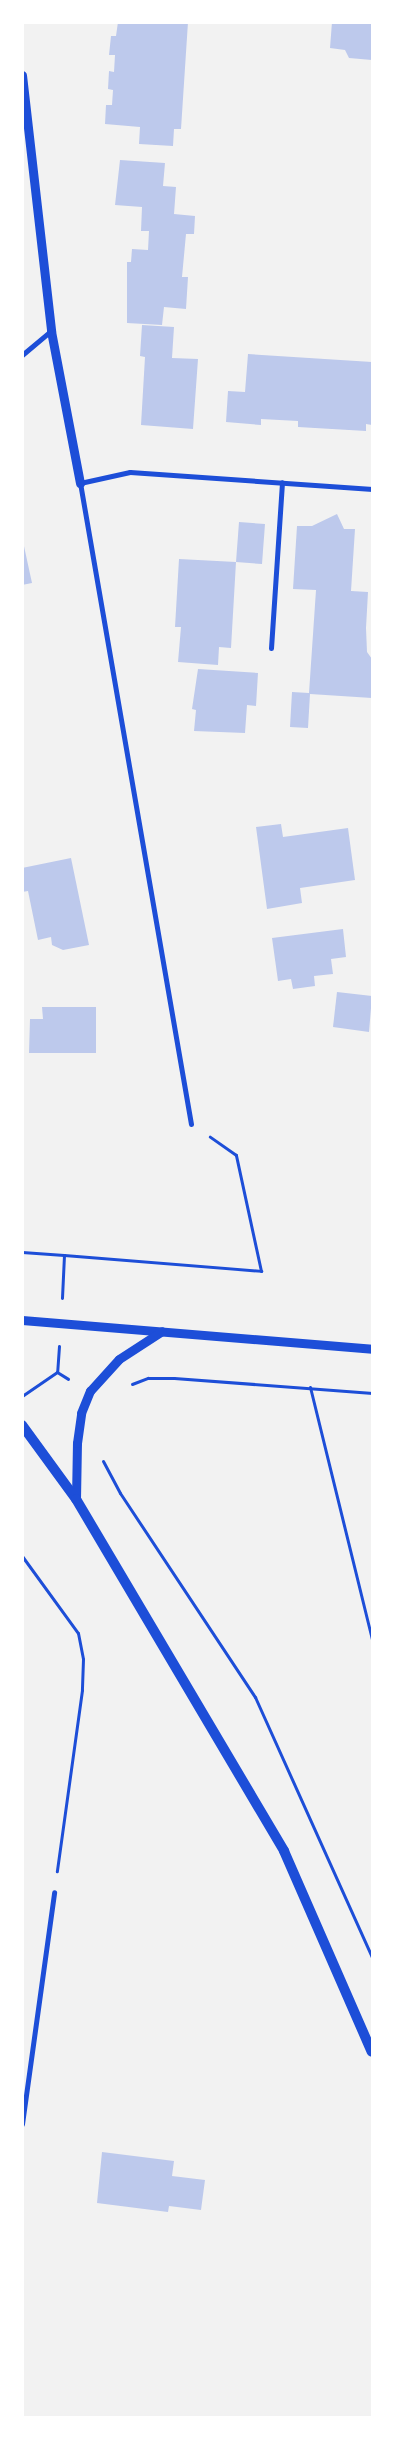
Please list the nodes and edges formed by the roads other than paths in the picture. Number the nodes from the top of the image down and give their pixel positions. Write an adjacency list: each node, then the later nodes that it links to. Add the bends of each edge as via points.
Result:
1 (22, 75): 2 (street)
2 (50, 331): 3 (street); 5 (street)
3 (22, 355)
4 (282, 482): 5 (street, via 130,472); 6 (street); 7 (street)
5 (80, 483): 8 (street)
6 (372, 489)
7 (271, 648)
8 (192, 1124)
9 (22, 1320): 10 (street)
10 (162, 1331): 11 (street); 13 (street, via 119,1359 90,1391 81,1413 77,1443)
11 (372, 1349)
12 (22, 1425): 13 (main road)
13 (76, 1499): 15 (main road, via 284,1851)
14 (54, 1892): 16 (street)
15 (372, 2052)
16 (22, 2124)

